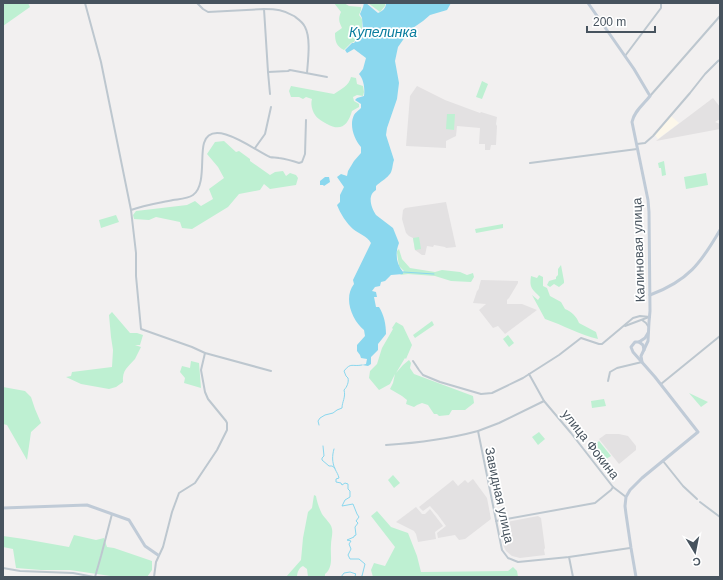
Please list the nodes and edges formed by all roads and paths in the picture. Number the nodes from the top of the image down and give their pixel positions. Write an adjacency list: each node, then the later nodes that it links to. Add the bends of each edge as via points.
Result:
1 (85, 3): 22 (street, via 101,62)
2 (197, 3): 7 (street, via 208,12)
3 (588, 3): 9 (street)
4 (661, 3): 6 (street)
5 (665, 3): 6 (street)
6 (661, 8): 9 (street)
7 (264, 9): 11 (street); 12 (street, via 282,10 304,24 309,49)
8 (720, 16): 15 (street)
9 (624, 56): 15 (street)
10 (720, 60): 18 (street, via 653,136 645,142)
11 (268, 72): 12 (street, via 290,70); 14 (street)
12 (307, 73): 13 (street)
13 (327, 76)
14 (270, 94)
15 (650, 96): 18 (street, Калиновая улица, via 632,119)
16 (271, 107): 19 (street, via 265,134)
17 (306, 120): 19 (street, via 305,154 302,162 270,157)
18 (636, 144): 20 (street, Калиновая улица)
19 (255, 148): 22 (street, via 222,133 210,134 204,143 200,183 194,194)
20 (637, 149): 21 (street); 24 (street, Калиновая улица, via 649,209)
21 (530, 162)
22 (131, 210): 33 (street, via 141,329)
23 (720, 230): 24 (street, via 692,271 668,288)
24 (650, 295): 25 (street, Калиновая улица)
25 (650, 317): 26 (street); 27 (street, Калиновая улица); 28 (street, via 633,318)
26 (642, 320): 27 (street); 28 (street)
27 (649, 326): 29 (street, Калиновая улица)
28 (624, 327): 38 (street, via 602,344 581,338 559,356)
29 (649, 331): 31 (street); 32 (street, Калиновая улица, via 648,341)
30 (720, 336): 40 (street)
31 (639, 342): 32 (street, via 643,344); 34 (street, via 632,345)
32 (643, 350): 34 (street, via 640,354); 36 (street, Калиновая улица)
33 (205, 353): 37 (street); 54 (street, via 201,370 205,392 226,421 227,430 195,483 179,494 163,547)
34 (634, 353): 36 (street)
35 (414, 361): 38 (street, via 423,375 481,394 492,393)
36 (642, 362): 39 (street, via 617,368 610,372); 40 (street)
37 (271, 371)
38 (530, 374): 41 (street, улица Фокина)
39 (608, 381)
40 (661, 384): 44 (street, via 698,432)
41 (544, 401): 42 (street, Завидная улица); 45 (street, улица Фокина)
42 (478, 431): 43 (street, via 420,442); 52 (street, Завидная улица)
43 (386, 445)
44 (663, 461): 46 (street, via 637,482); 47 (street)
45 (613, 487): 46 (street, улица Фокина); 52 (street, via 594,503)
46 (626, 497): 53 (street)
47 (697, 499)
48 (700, 502): 51 (street)
49 (3, 508): 50 (street, via 88,505)
50 (112, 514): 54 (street, via 129,520 145,546); 57 (street)
51 (720, 517)
52 (496, 521): 55 (street, Завидная улица, via 502,550 508,558 518,562)
53 (630, 548): 55 (street, Завидная улица); 60 (street)
54 (158, 555): 58 (street)
55 (570, 557): 59 (street)
56 (3, 568): 57 (street)
57 (95, 577)
58 (154, 577)
59 (573, 577)
60 (636, 577)

